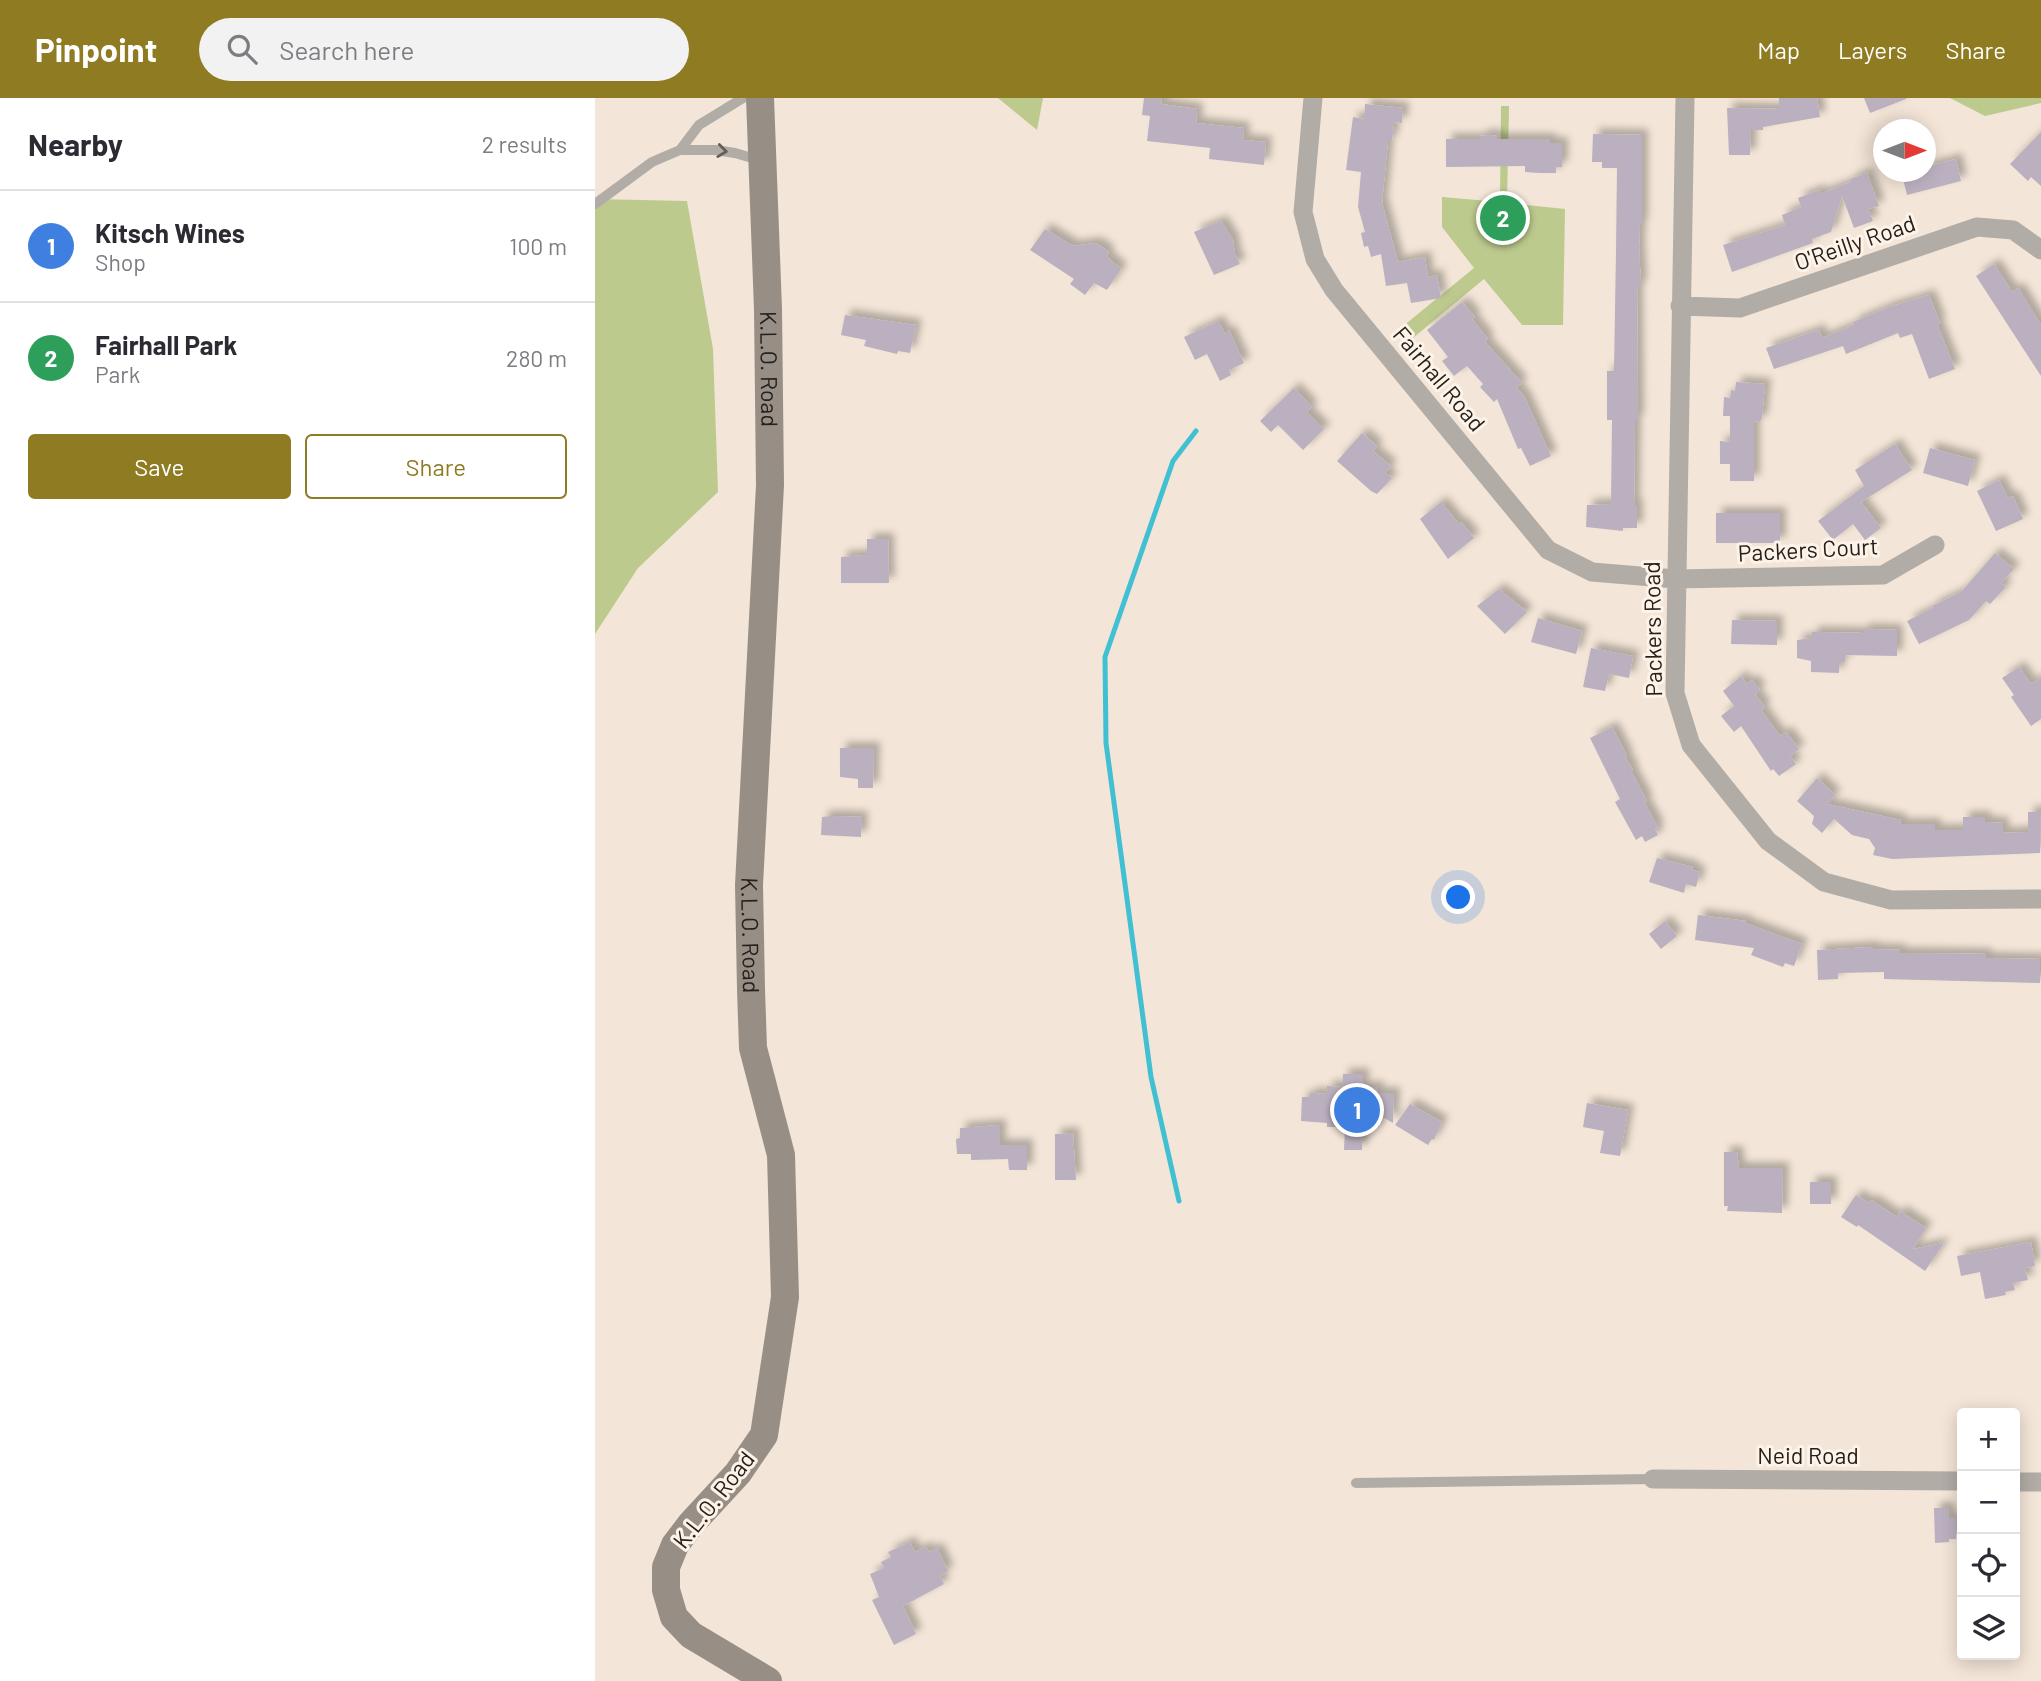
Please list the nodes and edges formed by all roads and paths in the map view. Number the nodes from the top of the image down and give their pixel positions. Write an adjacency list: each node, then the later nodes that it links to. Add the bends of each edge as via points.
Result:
1 (743, 98): 5 (lane, via 699,125)
2 (760, 98): 6 (main road, K.L.O. Road)
3 (1313, 98): 11 (street, Fairhall Road, via 1303,212 1315,259 1334,290 1548,550 1592,572)
4 (1685, 98): 9 (street, Packers Road)
5 (680, 149): 6 (lane, one-way to 6, via 715,150); 7 (lane, via 652,162)
6 (762, 161): 18 (main road, K.L.O. Road, via 770,485 749,885 751,989 753,1048 781,1155 785,1297 764,1435 738,1473 675,1545 666,1567 666,1590 674,1616 691,1635)
7 (595, 204)
8 (2041, 250): 9 (street, O'Reilly Road, via 2013,230 1977,227 1740,308)
9 (1680, 306): 11 (street, Packers Road)
10 (1935, 545): 11 (street, Packers Court, via 1883,575)
11 (1676, 579): 12 (street, Packers Road, via 1675,693 1691,745 1768,841 1824,882 1891,900)
12 (2041, 899)
13 (1654, 1479): 14 (street, Neid Road); 17 (lane)
14 (1957, 1481)
15 (2020, 1482): 16 (street)
16 (2041, 1482)
17 (1356, 1483)
18 (768, 1681)

